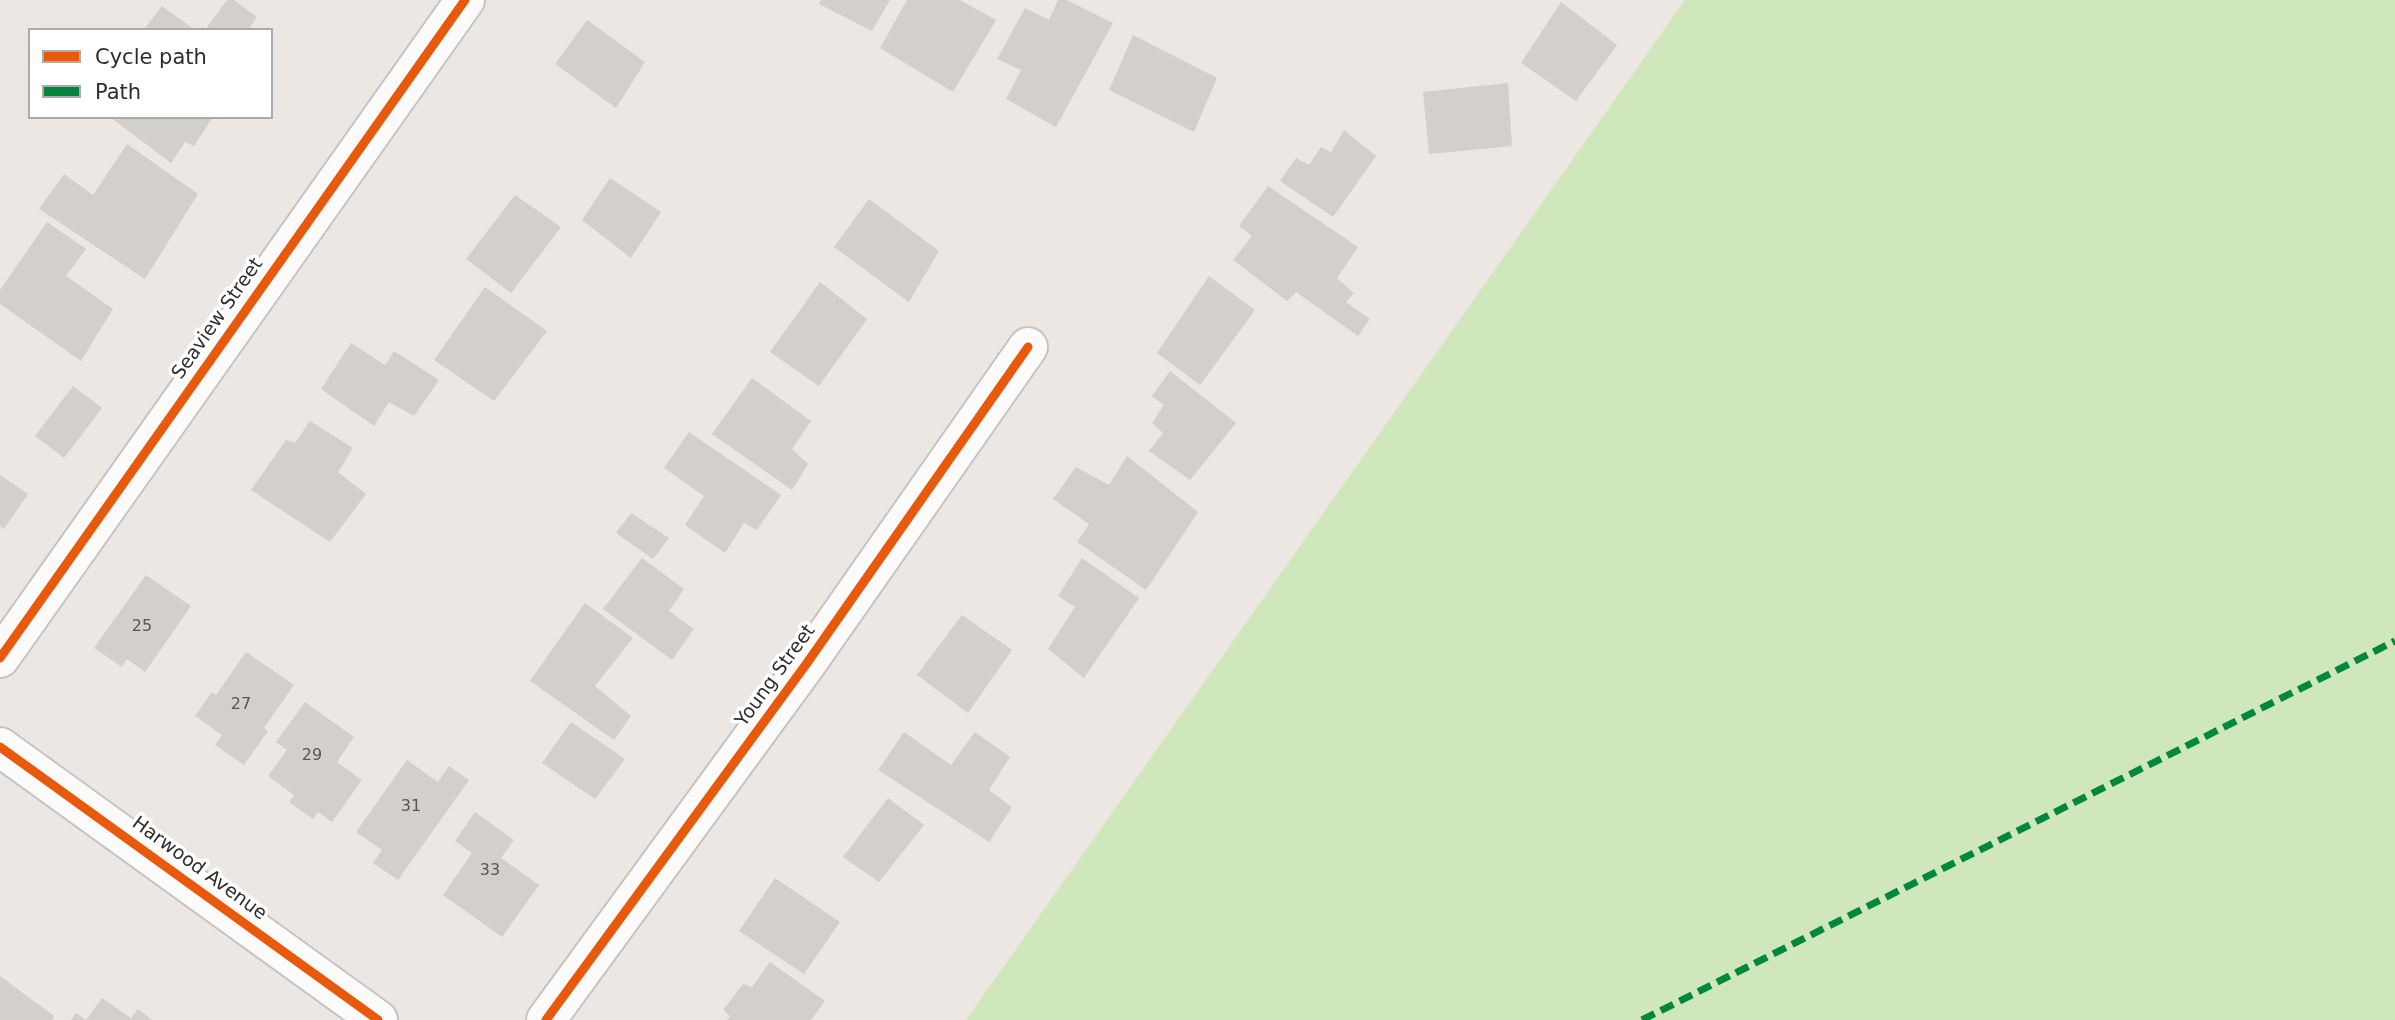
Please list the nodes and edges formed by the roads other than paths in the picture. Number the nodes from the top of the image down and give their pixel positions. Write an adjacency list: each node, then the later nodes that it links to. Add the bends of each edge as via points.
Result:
1 (465, 0): 3 (street, Seaview Street)
2 (1028, 347): 6 (street, Young Street, via 807,663)
3 (0, 658)
4 (0, 747): 5 (street, Harwood Avenue)
5 (377, 1020)
6 (547, 1020)

